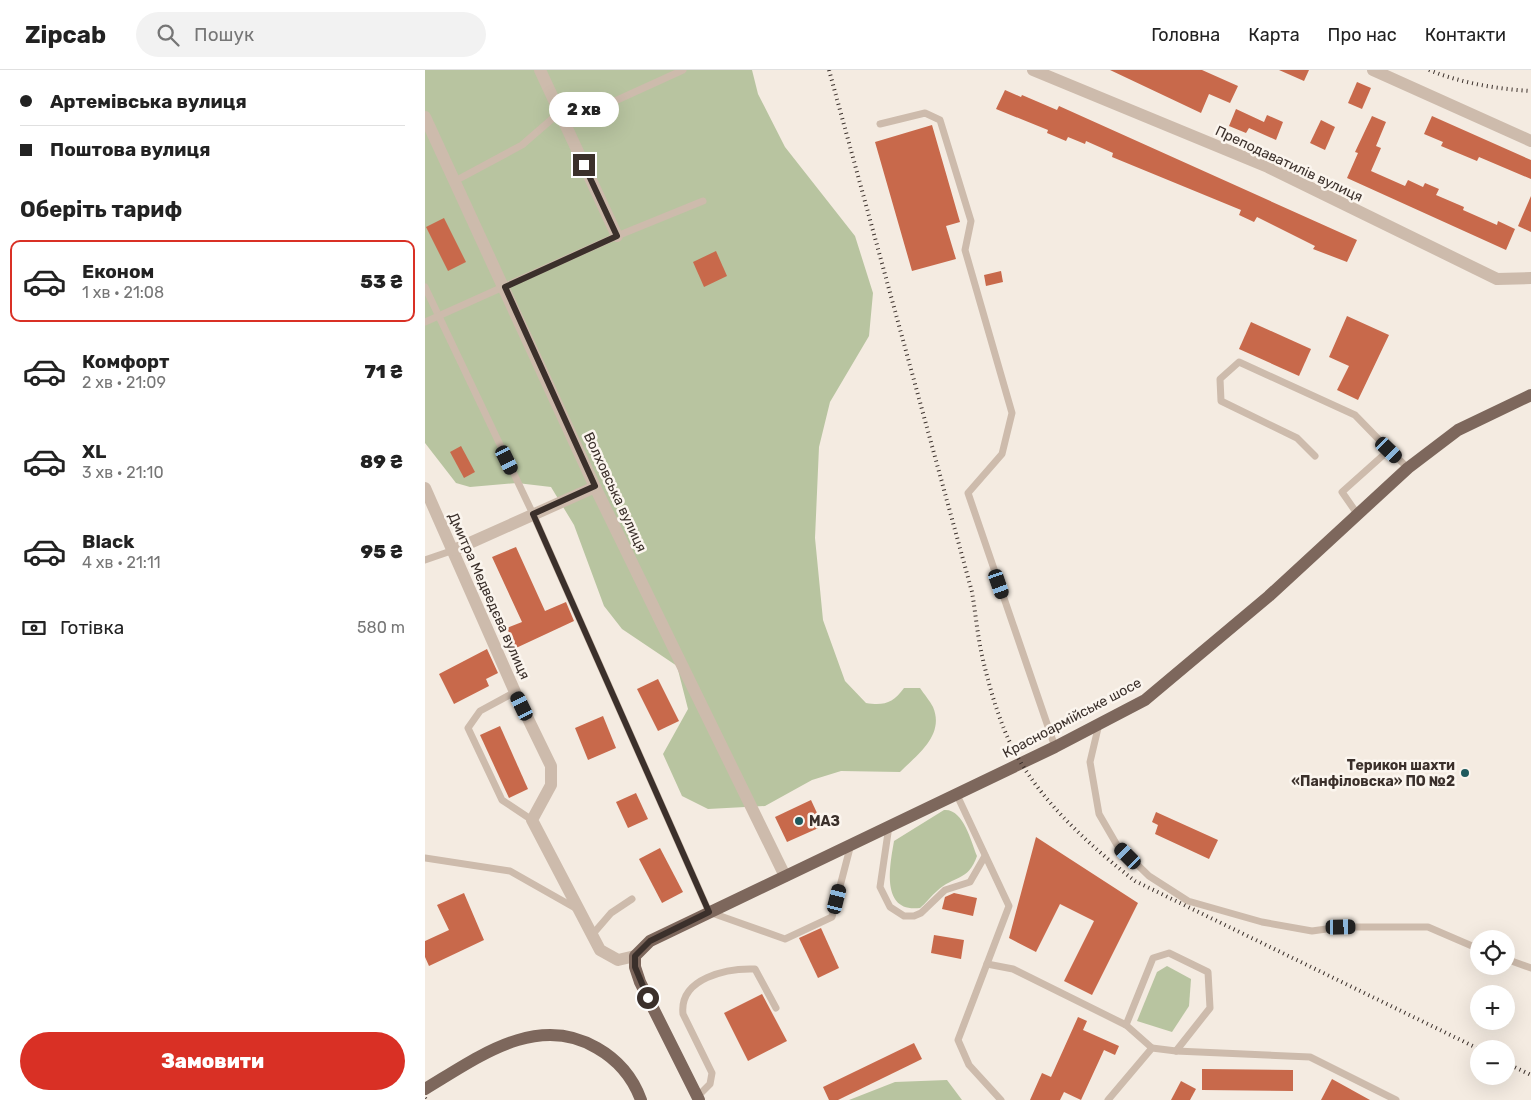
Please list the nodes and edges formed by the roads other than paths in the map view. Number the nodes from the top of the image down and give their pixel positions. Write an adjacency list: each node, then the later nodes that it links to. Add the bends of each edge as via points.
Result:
1 (540, 70): 5 (street)
2 (683, 70): 5 (lane, via 615,101)
3 (1033, 70): 12 (street, Преподаватилів вулиця, via 1268,167 1497,279)
4 (1373, 70): 8 (street)
5 (560, 112): 9 (lane, via 522,145); 11 (street)
6 (425, 117): 9 (street, Волховська вулиця)
7 (880, 124): 29 (lane, via 925,112 940,120 971,221 965,250 1012,413 1002,454 968,493)
8 (1531, 141)
9 (455, 181): 14 (street, Волховська вулиця)
10 (703, 201): 11 (lane)
11 (617, 236): 14 (lane)
12 (1531, 278)
13 (425, 287): 15 (lane)
14 (505, 287): 15 (lane); 21 (street, Волховська вулиця)
15 (439, 316): 16 (lane); 23 (lane)
16 (425, 322)
17 (1531, 395): 20 (main road, Красноармійське шосе, via 1458,430)
18 (1389, 450): 19 (lane, via 1355,415 1239,362 1219,379 1221,401 1297,438); 20 (lane); 24 (lane, via 1342,492)
19 (1315, 456)
20 (1408, 468): 24 (main road, Красноармійське шосе)
21 (595, 486): 23 (street); 36 (street, Волховська вулиця)
22 (425, 488): 25 (street, Дмитра Медведєва вулиця)
23 (533, 514): 25 (street); 39 (lane)
24 (1358, 516): 28 (main road, Красноармійське шосе, via 1145,700)
25 (453, 550): 26 (lane); 27 (street, Дмитра Медведєва вулиця)
26 (425, 560)
27 (515, 692): 31 (street, Дмитра Медведєва вулиця, via 551,766 551,785); 31 (lane, via 479,711 468,728 502,800)
28 (1099, 724): 29 (main road, Красноармійське шосе); 41 (lane, via 1090,762 1099,814 1117,845 1149,876 1188,901 1262,922 1312,931 1341,927 1428,927)
29 (1055, 747): 30 (main road, Красноармійське шосе)
30 (956, 793): 32 (main road, Красноармійське шосе); 34 (lane)
31 (532, 820): 38 (street)
32 (889, 825): 33 (main road, Красноармійське шосе); 34 (lane, via 881,887 890,907 904,916 917,915 945,890 970,882)
33 (851, 844): 36 (main road, Красноармійське шосе); 39 (lane, via 832,917 785,939)
34 (985, 856): 44 (lane, via 1009,906)
35 (425, 858): 38 (lane, via 510,871)
36 (785, 876): 39 (main road, Красноармійське шосе)
37 (632, 899): 40 (lane, via 611,913)
38 (579, 911): 40 (street)
39 (709, 912): 42 (main road, Красноармійське шосе, via 650,941)
40 (592, 935): 42 (street, via 600,950 618,960)
41 (1470, 945)
42 (635, 956): 51 (main road, via 640,982)
43 (1515, 962): 45 (lane)
44 (987, 964): 47 (lane, via 1013,969); 53 (lane, via 958,1040 969,1065)
45 (1531, 968)
46 (776, 1008): 51 (lane, via 755,969 742,968 691,987 682,1004 683,1014 712,1073 710,1084)
47 (1126, 1025): 48 (lane); 49 (lane, via 1153,958 1169,953 1208,972 1210,1008)
48 (1152, 1048): 49 (lane); 54 (lane)
49 (1176, 1051): 55 (lane, via 1310,1057)
50 (425, 1089): 52 (main road, via 492,1048 531,1035 559,1035 585,1041 607,1054 626,1071)
51 (698, 1098)
52 (641, 1100)
53 (1001, 1100)
54 (1108, 1100)
55 (1396, 1100)

